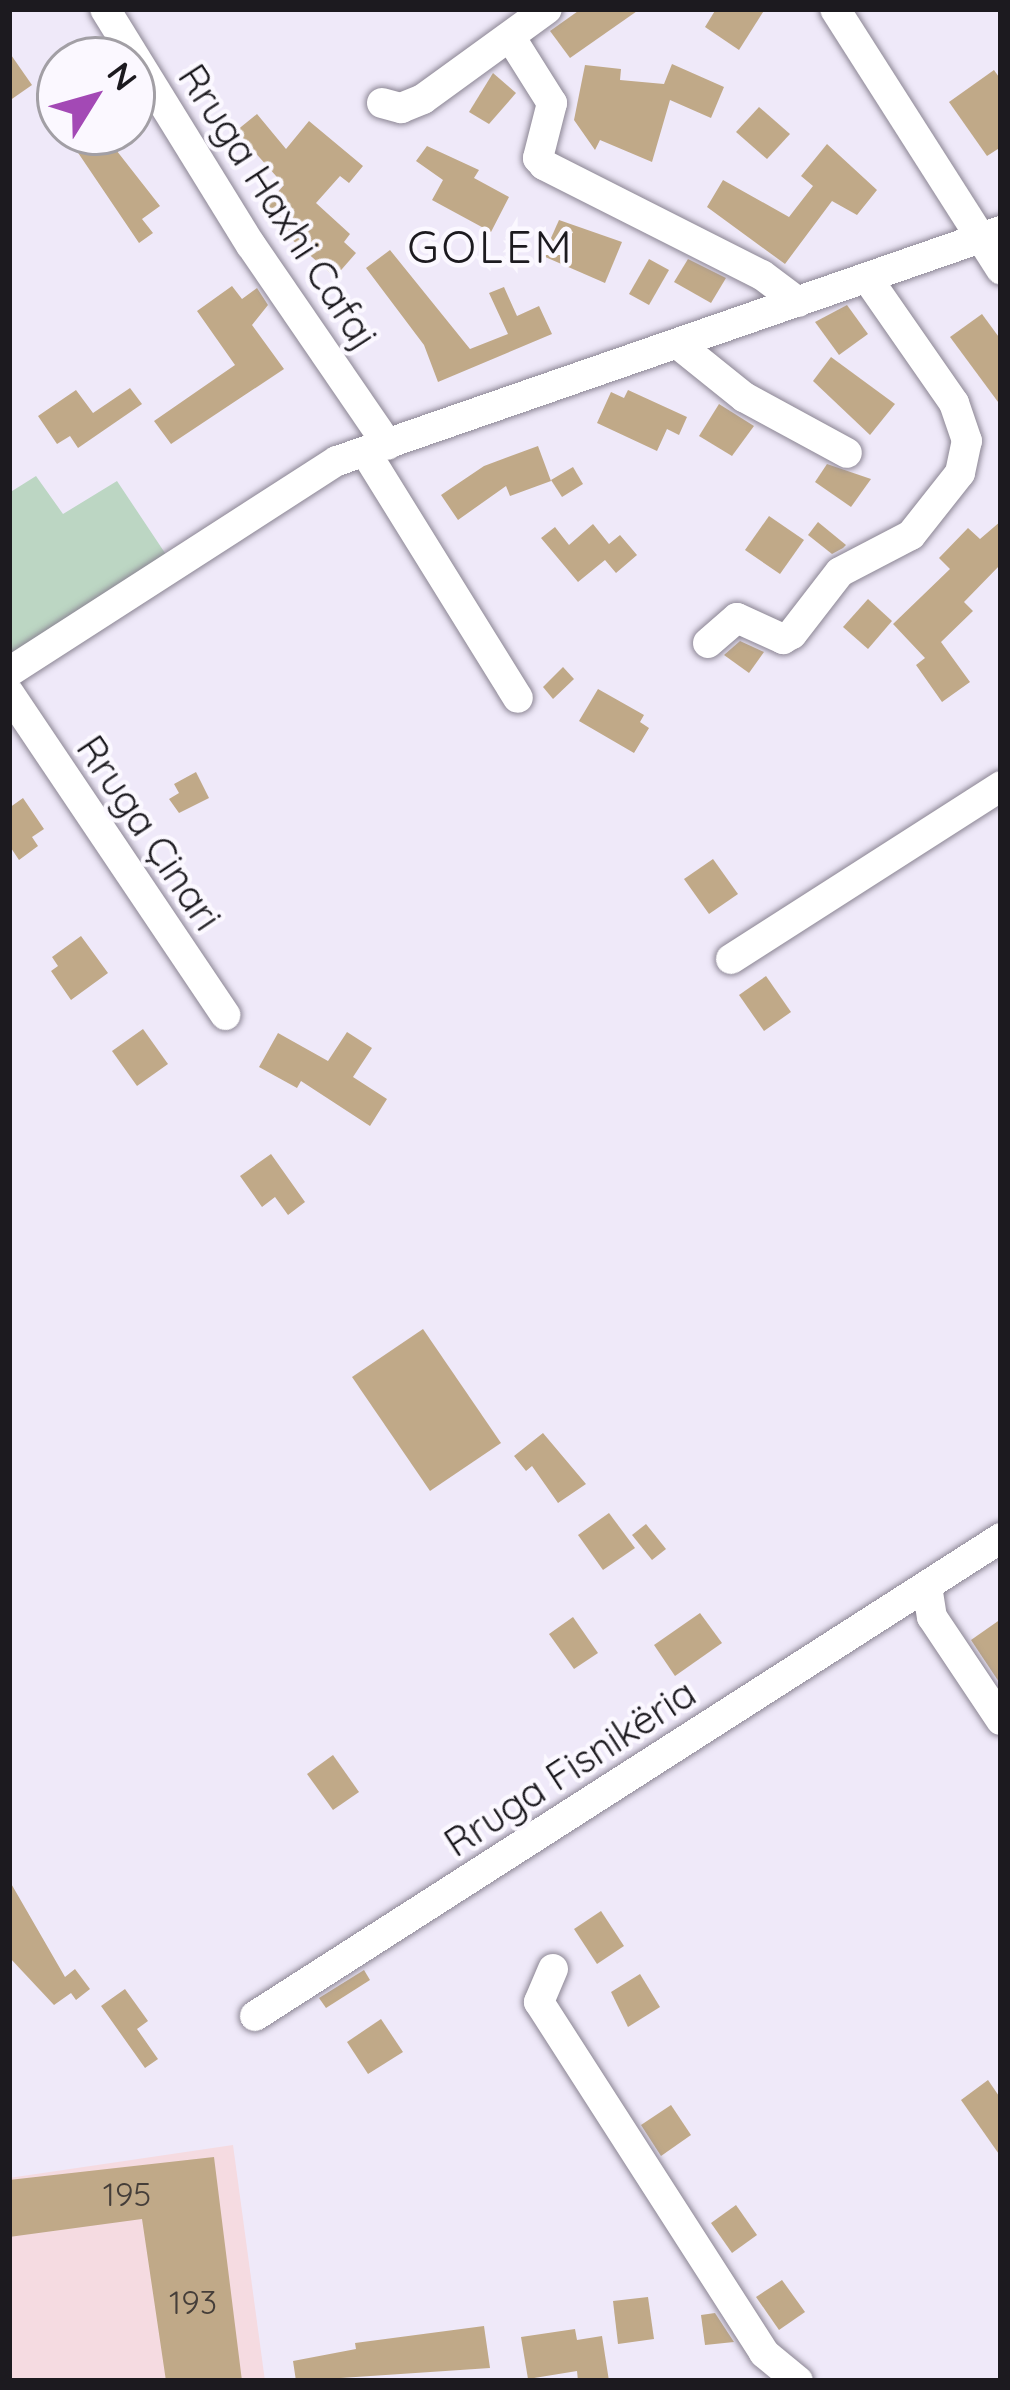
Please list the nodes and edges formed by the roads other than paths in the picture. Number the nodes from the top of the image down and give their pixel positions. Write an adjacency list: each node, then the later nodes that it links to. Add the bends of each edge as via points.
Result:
1 (105, 9): 11 (street, Rruga Haxhi Cafaj)
2 (547, 9): 4 (street)
3 (835, 9): 6 (street)
4 (511, 38): 5 (street, via 423,99 400,108); 9 (street, via 552,104 538,158 544,165 762,275)
5 (382, 103)
6 (991, 235): 7 (street); 8 (street)
7 (1001, 270)
8 (867, 278): 9 (street); 13 (street, via 954,403 967,441 961,472 911,536 840,572 792,634 783,639 737,618)
9 (798, 302): 10 (street)
10 (678, 344): 11 (street); 12 (street, via 744,398)
11 (377, 449): 14 (street, via 307,476); 16 (street, Rruga Haxhi Cafaj)
12 (847, 453)
13 (708, 643)
14 (9, 672)
15 (9, 693): 19 (street, Rruga Çinari)
16 (518, 698)
17 (1001, 786): 18 (street)
18 (731, 959)
19 (224, 1016)
20 (1001, 1538): 21 (street, Rruga Fisnikëria)
21 (927, 1586): 22 (street, via 932,1617); 24 (street, Rruga Fisnikëria)
22 (1001, 1720)
23 (553, 1969): 25 (street, via 539,2002 758,2343)
24 (255, 2016)
25 (798, 2381)

